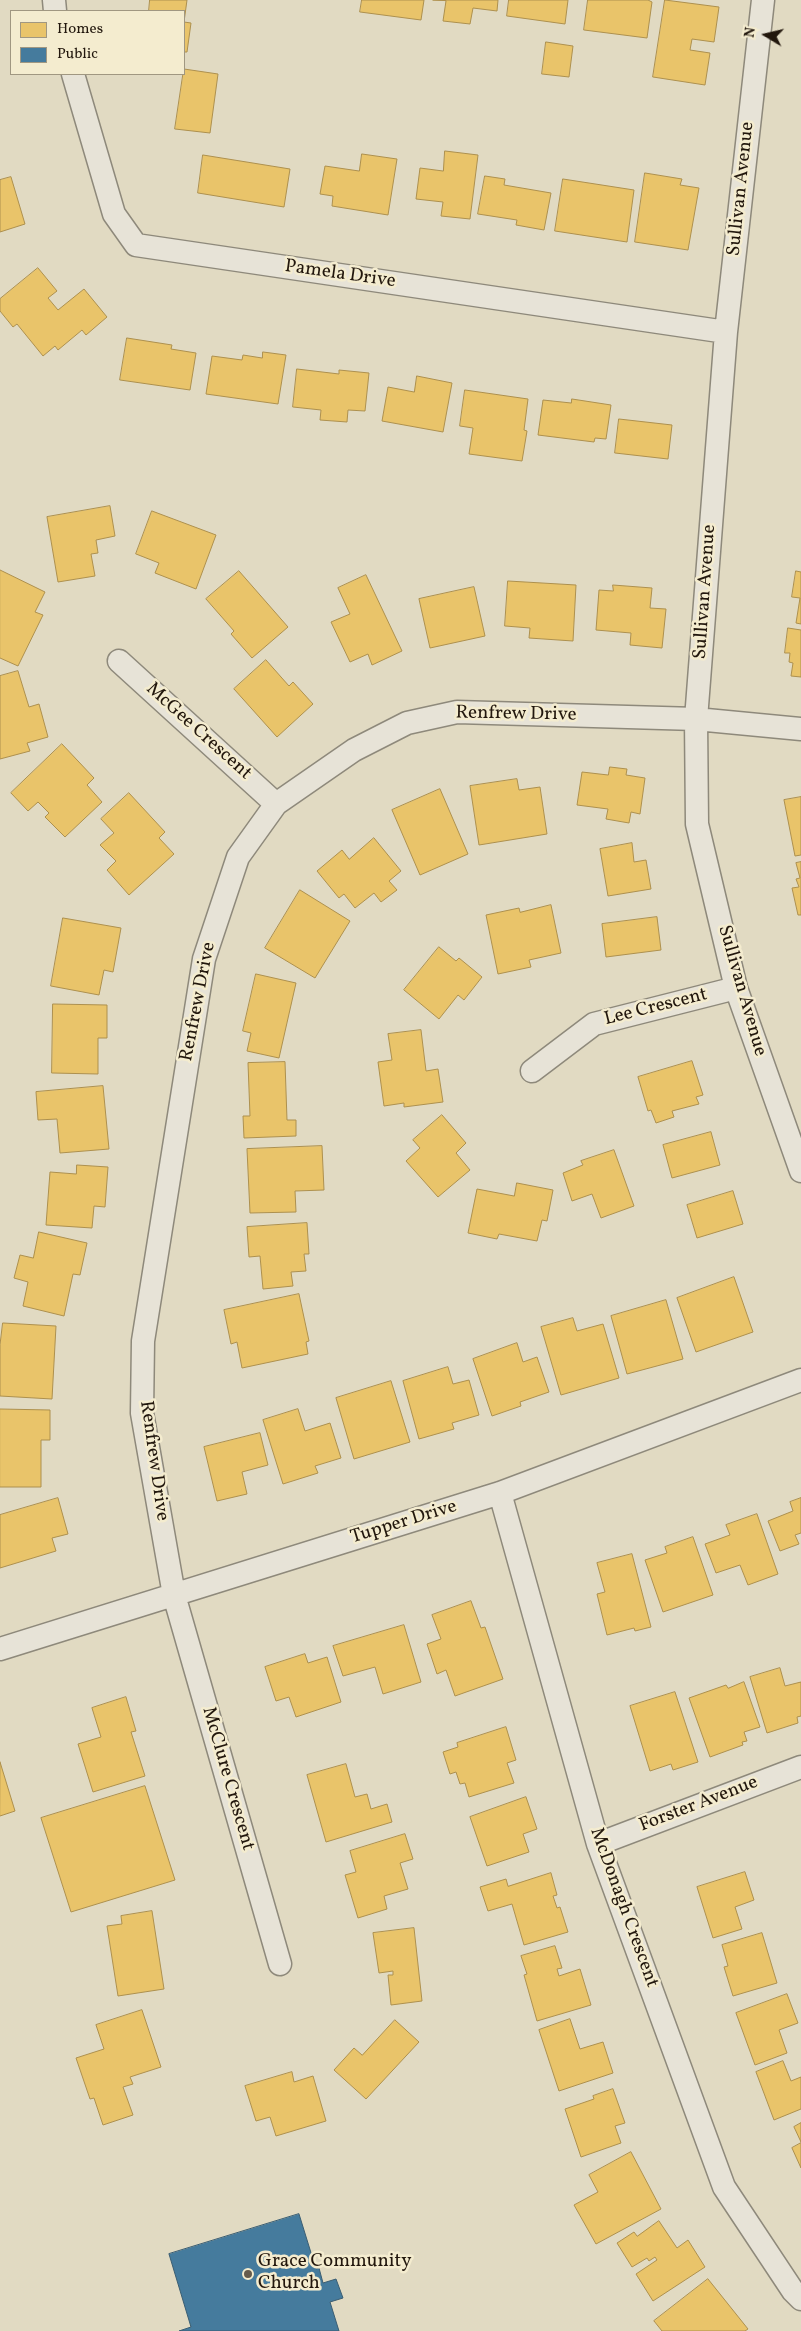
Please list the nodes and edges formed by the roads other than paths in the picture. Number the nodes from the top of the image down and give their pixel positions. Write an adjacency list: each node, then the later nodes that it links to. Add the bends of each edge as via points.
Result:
1 (763, 0): 3 (street, Sullivan Avenue)
2 (73, 75): 3 (street, Pamela Drive, via 114,214 136,246)
3 (726, 332): 5 (street, Sullivan Avenue)
4 (119, 661): 7 (street, McGee Crescent)
5 (696, 719): 6 (street, Renfrew Drive); 7 (street, Renfrew Drive, via 457,712 407,723 354,750); 8 (street, Sullivan Avenue, via 697,824)
6 (801, 729)
7 (276, 804): 13 (street, Renfrew Drive, via 238,857 204,959 143,1341 142,1413)
8 (736, 988): 9 (street, Lee Crescent, via 594,1024); 10 (street, Sullivan Avenue)
9 (532, 1071)
10 (801, 1171)
11 (801, 1380): 12 (street, Tupper Drive)
12 (500, 1494): 13 (street, Tupper Drive); 16 (street, McDonagh Crescent)
13 (174, 1595): 14 (street, Tupper Drive); 17 (street, McClure Crescent)
14 (0, 1649)
15 (801, 1767): 16 (street, Forster Avenue)
16 (598, 1844): 18 (street, McDonagh Crescent, via 724,2187)
17 (280, 1964)
18 (801, 2299)

